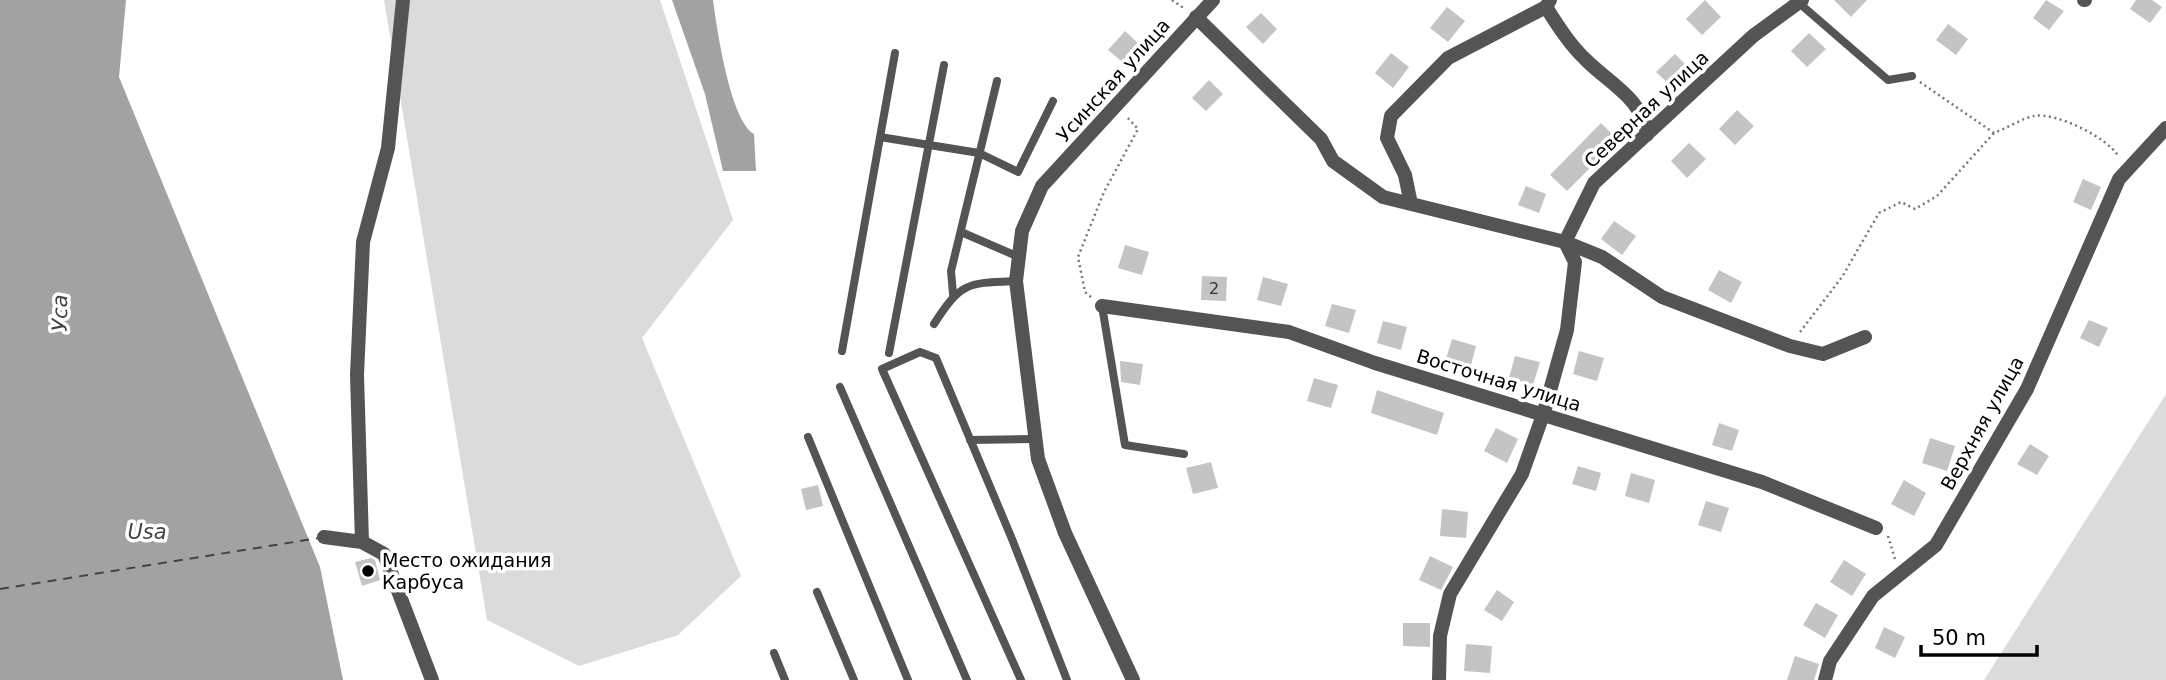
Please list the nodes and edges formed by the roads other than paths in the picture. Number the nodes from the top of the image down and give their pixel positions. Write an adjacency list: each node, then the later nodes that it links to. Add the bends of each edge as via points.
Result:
1 (403, 0): 35 (street, via 388,148 363,242 357,375)
2 (1213, 0): 5 (street, Усинская улица)
3 (1800, 2): 8 (lane, via 1888,80); 12 (street, Северная улица, via 1753,36)
4 (1548, 4): 12 (street, via 1564,36 1645,117); 16 (street, via 1448,58 1391,116 1388,138 1405,175)
5 (1196, 17): 16 (street, via 1321,139 1333,162 1383,197); 19 (street, Усинская улица, via 1042,186 1022,231)
6 (895, 53): 13 (lane)
7 (944, 65): 14 (lane)
8 (1912, 76)
9 (997, 81): 15 (lane)
10 (1053, 101): 15 (lane, via 1018,172)
11 (2166, 128): 47 (street, Верхняя улица, via 2119,179 2027,389 1936,545 1873,596 1830,661)
12 (1647, 135): 18 (street, Северная улица, via 1594,183)
13 (880, 137): 14 (lane); 25 (lane)
14 (929, 145): 15 (lane); 26 (lane)
15 (979, 153): 17 (lane)
16 (1411, 204): 18 (street)
17 (961, 232): 19 (lane); 21 (lane, via 951,271)
18 (1565, 242): 24 (street, via 1602,257 1662,297 1790,346 1823,354); 28 (street, via 1575,262 1567,330)
19 (1019, 257): 20 (street, Усинская улица)
20 (1016, 281): 21 (lane, via 977,283); 30 (street, Усинская улица)
21 (953, 294): 23 (lane)
22 (1102, 306): 28 (street, Восточная улица, via 1289,332 1374,363); 32 (lane, via 1125,445)
23 (934, 324)
24 (1865, 337)
25 (842, 351)
26 (889, 352)
27 (840, 387): 42 (lane)
28 (1544, 412): 33 (street, Восточная улица, via 1762,482); 46 (street, via 1522,474 1450,594 1440,636)
29 (808, 437): 41 (lane)
30 (1036, 439): 31 (lane); 45 (street, Усинская улица, via 1038,459 1065,533)
31 (970, 440): 43 (lane, via 936,359 920,352 882,369); 44 (lane)
32 (1184, 454)
33 (1876, 528)
34 (324, 537): 35 (street)
35 (362, 542): 38 (street, via 384,554)
36 (817, 592): 40 (lane)
37 (774, 653): 39 (lane)
38 (432, 680)
39 (785, 680)
40 (853, 680)
41 (908, 680)
42 (967, 680)
43 (1021, 680)
44 (1067, 680)
45 (1133, 680)
46 (1439, 680)
47 (1825, 680)

